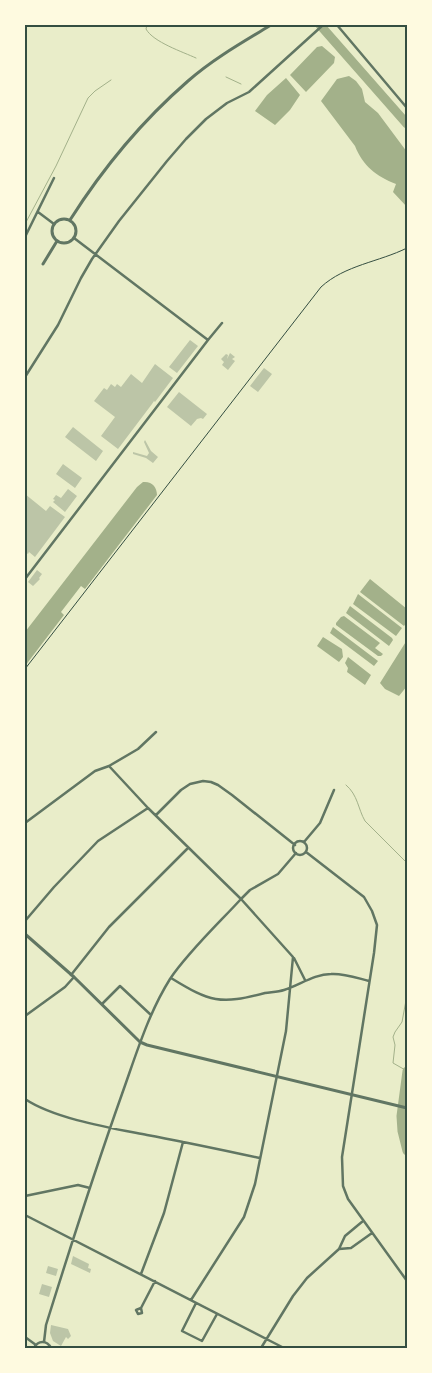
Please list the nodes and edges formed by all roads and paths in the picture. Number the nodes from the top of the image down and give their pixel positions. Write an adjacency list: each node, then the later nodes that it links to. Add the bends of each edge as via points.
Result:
1 (271, 25): 7 (street, via 189,80 154,112 106,167)
2 (323, 25): 13 (street, via 248,92 227,103 186,138)
3 (337, 25): 4 (street)
4 (407, 108)
5 (54, 178): 6 (street)
6 (38, 212): 8 (street); 9 (street)
7 (70, 220): 8 (street, via 63,219); 10 (street, via 75,226)
8 (54, 224): 11 (street, via 52,231)
9 (25, 237)
10 (74, 238): 11 (street, via 64,243); 13 (street)
11 (57, 241): 14 (street)
12 (407, 248): 19 (path, via 338,275 318,291)
13 (95, 254): 16 (street); 17 (street, via 58,325)
14 (43, 264)
15 (222, 323): 16 (street)
16 (208, 340): 18 (street)
17 (25, 378)
18 (25, 579)
19 (25, 669)
20 (156, 732): 21 (street, via 138,749)
21 (109, 766): 23 (street); 25 (street, via 95,771)
22 (334, 790): 26 (street, via 320,824)
23 (148, 808): 24 (street); 32 (street, via 98,842)
24 (156, 815): 27 (street, via 190,784 211,782 232,794); 28 (street)
25 (25, 823)
26 (304, 842): 27 (street); 29 (street)
27 (294, 845): 30 (street)
28 (188, 848): 31 (street); 35 (street, via 109,927)
29 (306, 852): 30 (street); 38 (street, via 364,897 372,911 377,925)
30 (296, 853): 31 (street, via 278,874)
31 (241, 899): 34 (street); 36 (street)
32 (25, 921)
33 (25, 934): 35 (street)
34 (293, 957): 37 (street); 39 (street)
35 (73, 976): 40 (street); 42 (street, via 65,987)
36 (171, 978): 39 (street, via 203,996 224,1000 247,999); 41 (street)
37 (305, 980): 38 (street, via 332,974); 39 (street)
38 (370, 981): 45 (street)
39 (290, 987): 44 (street)
40 (102, 1004): 41 (street, via 120,986); 43 (street)
41 (151, 1015): 43 (street)
42 (25, 1016)
43 (140, 1042): 44 (street); 48 (street)
44 (278, 1077): 45 (street); 50 (street)
45 (351, 1094): 47 (street); 54 (street, via 342,1157 343,1186)
46 (25, 1099): 48 (street, via 48,1111)
47 (407, 1108)
48 (110, 1128): 49 (street); 51 (street)
49 (183, 1142): 50 (street); 58 (street, via 164,1213)
50 (260, 1158): 61 (street, via 256,1184 244,1217)
51 (90, 1188): 52 (street, via 78,1185); 56 (street)
52 (25, 1196)
53 (25, 1215): 56 (street)
54 (364, 1221): 55 (street); 57 (street, via 343,1238)
55 (372, 1233): 57 (street, via 351,1248); 59 (street)
56 (73, 1240): 58 (street); 67 (street, via 46,1325)
57 (339, 1249): 66 (street, via 307,1278)
58 (141, 1274): 60 (street)
59 (407, 1280)
60 (155, 1281): 61 (street); 63 (street)
61 (192, 1300): 62 (street)
62 (196, 1303): 64 (street); 64 (street, via 182,1331 202,1341)
63 (141, 1308)
64 (217, 1314): 66 (street)
65 (25, 1337): 68 (street)
66 (266, 1339): 70 (street); 71 (street)
67 (44, 1342): 68 (street); 69 (street)
68 (35, 1346)
69 (51, 1348)
70 (261, 1348)
71 (284, 1348)

